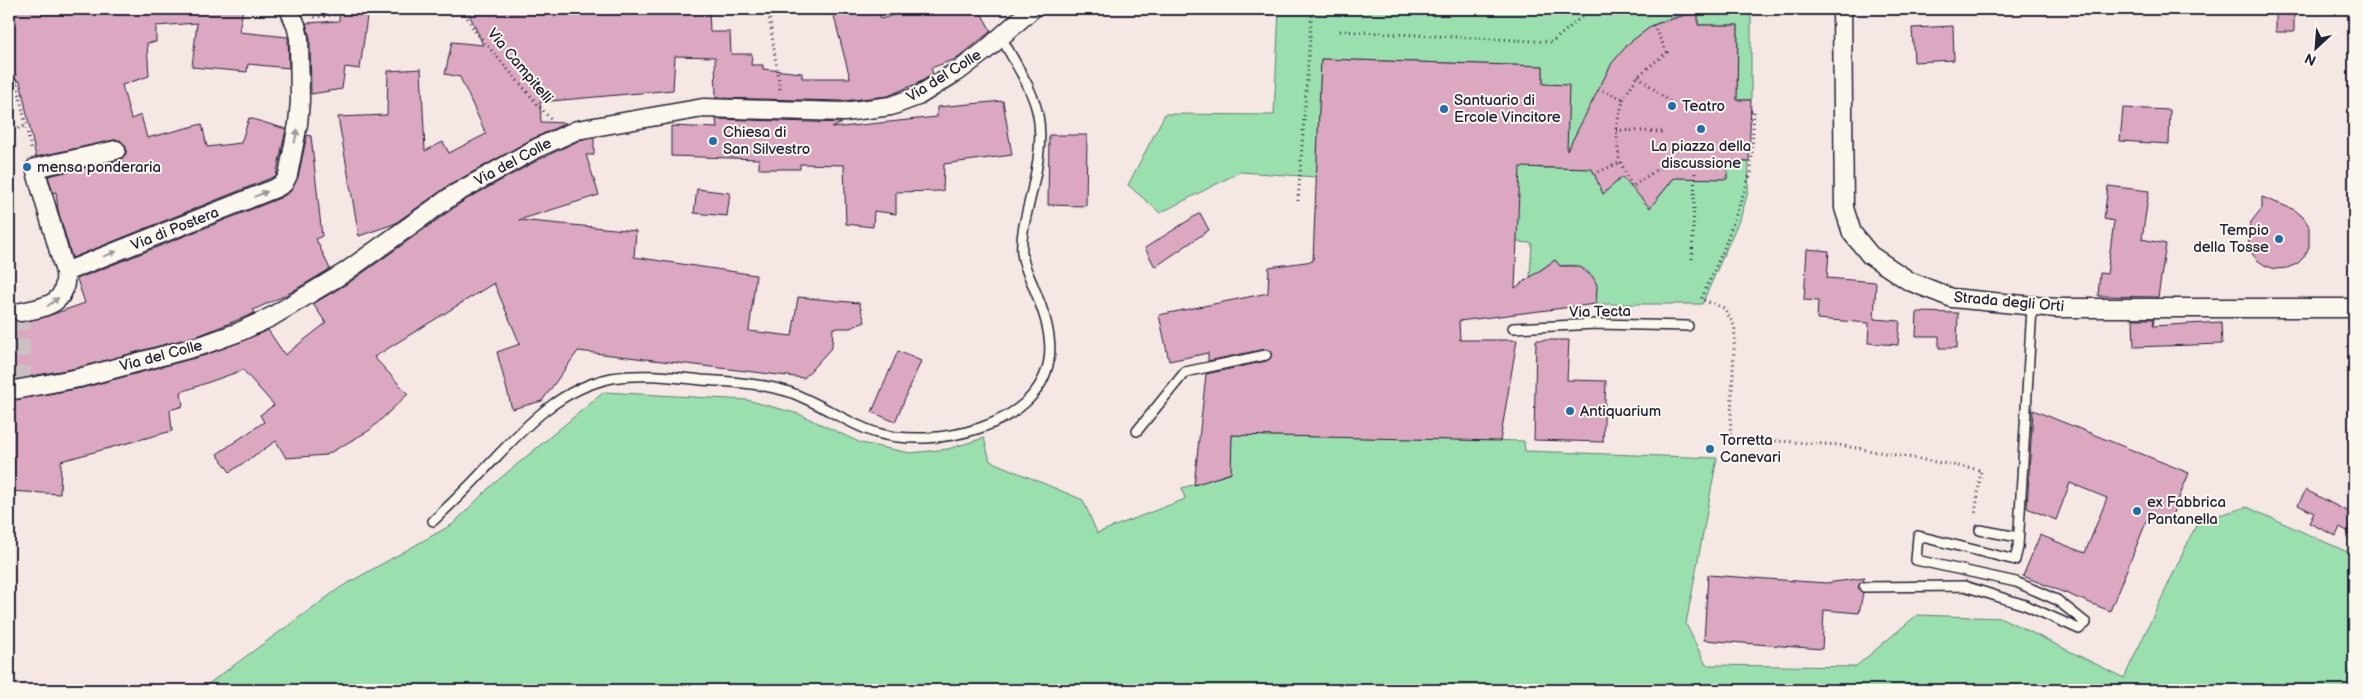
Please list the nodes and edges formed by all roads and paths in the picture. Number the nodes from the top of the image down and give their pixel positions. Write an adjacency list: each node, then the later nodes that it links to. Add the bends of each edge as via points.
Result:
1 (386, 9): 8 (path)
2 (463, 9): 23 (path, Via Campitelli, via 474,30)
3 (768, 9): 17 (path)
4 (1032, 9): 11 (street, Via del Colle)
5 (1312, 9): 30 (path)
6 (1591, 9): 10 (path, via 1552,42)
7 (1842, 9): 33 (street, Strada degli Orti, via 1844,208 1859,244 1881,264 1922,287 1952,298)
8 (292, 14): 32 (street, Via di Postera, one-way to 8, via 284,183 300,110 299,38)
9 (1652, 26): 13 (path, via 1667,52)
10 (1340, 31)
11 (1001, 37): 17 (street, Via del Colle, via 961,69 905,102 857,111); 41 (lane, via 1032,92 1040,120 1039,160 1022,244 1023,260 1044,314 1050,350 1046,370 1027,403 1015,412 978,428 931,438 902,438 877,432 802,397 768,387 640,376 602,381 579,389 546,408)
12 (9, 45): 19 (path)
13 (1638, 76): 15 (path); 16 (path)
14 (1598, 89): 15 (path)
15 (1624, 99): 20 (path)
16 (1675, 106)
17 (783, 110): 23 (street, Via del Colle, via 679,110 591,126)
18 (1751, 111): 42 (path, via 1754,110 1752,169 1701,299 1724,308 1734,327 1730,438 1839,445 1981,470 1975,514)
19 (27, 126): 21 (path); 27 (path)
20 (1616, 130): 22 (path); 26 (path)
21 (9, 132)
22 (1665, 132)
23 (564, 135): 39 (street, Via del Colle, via 453,195 344,273 280,312 239,332 193,348 79,378)
24 (116, 150): 27 (street)
25 (1673, 158): 26 (path, via 1632,188)
26 (1620, 162): 29 (path)
27 (35, 168): 32 (street)
28 (1695, 173): 31 (path)
29 (1594, 174)
30 (1298, 201)
31 (1692, 259)
32 (65, 272): 35 (street, one-way to 32, via 55,302 64,289)
33 (2032, 307): 34 (street, Strada degli Orti); 43 (lane)
34 (2354, 308)
35 (21, 312)
36 (1688, 326): 37 (lane, Via Tecta, via 1597,324)
37 (1513, 328)
38 (1266, 355): 40 (lane, via 1184,372)
39 (16, 390)
40 (1137, 431)
41 (433, 522)
42 (1980, 530): 43 (lane)
43 (2018, 537): 44 (lane, via 2015,560 1918,536 1916,560 2016,582 2057,600 2086,623 2079,629 2025,605 1964,586)
44 (1864, 587)

